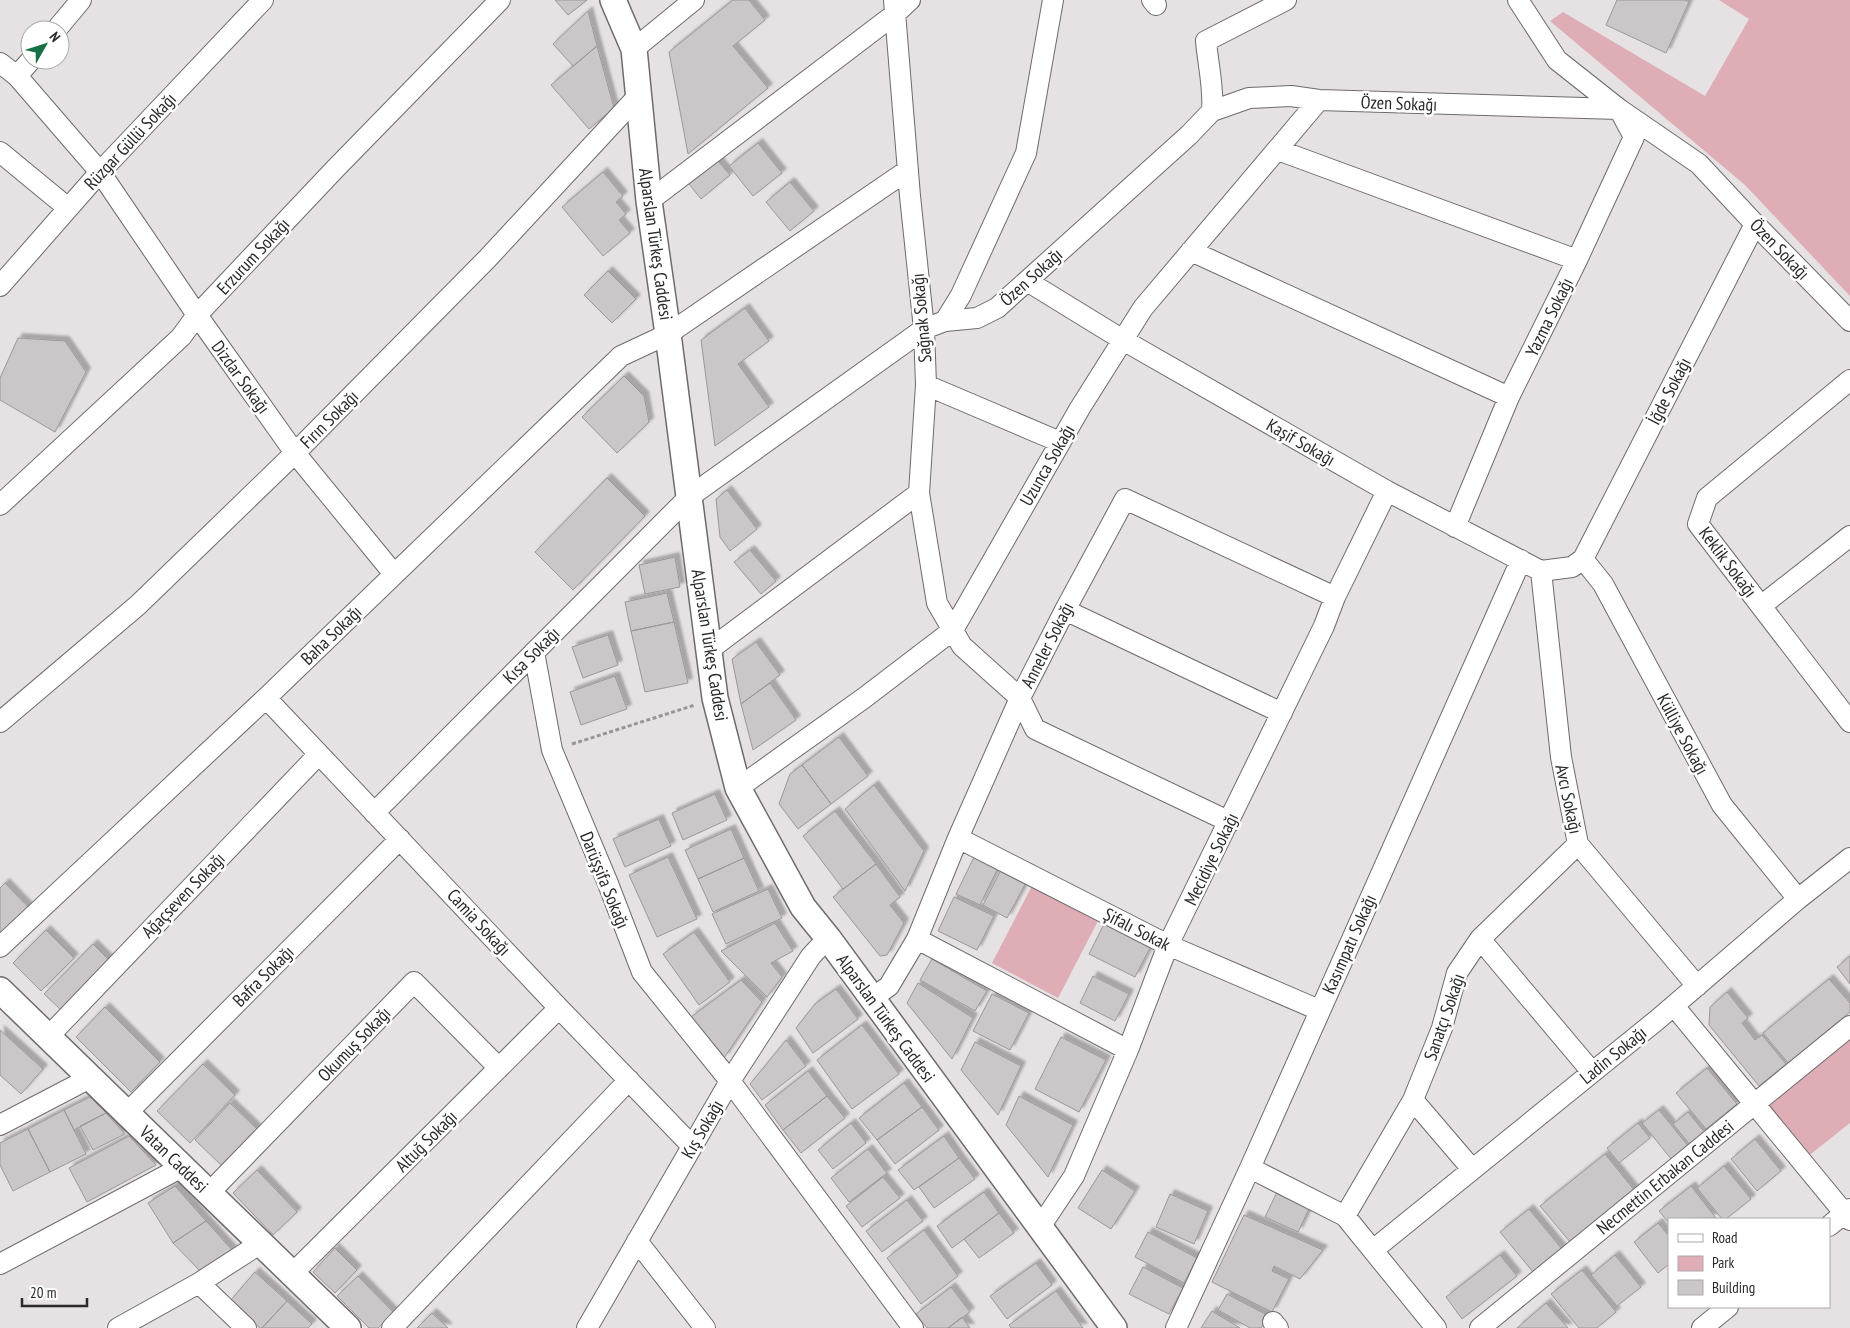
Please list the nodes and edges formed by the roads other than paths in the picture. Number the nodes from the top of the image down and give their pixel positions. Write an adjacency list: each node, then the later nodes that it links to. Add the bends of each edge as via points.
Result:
1 (81, 0): 11 (street)
2 (263, 0): 23 (street, Rüzgar Güllü Sokağı)
3 (500, 0): 31 (street, Erzurum Sokağı)
4 (613, 0): 12 (street, Alparslan Türkeş Caddesi)
5 (694, 0): 12 (street)
6 (910, 0): 10 (street)
7 (1053, 0): 32 (street, via 1026,153 961,295)
8 (1286, 0): 19 (street, via 1206,41 1208,70 1214,92)
9 (1518, 0): 18 (street, via 1557,60)
10 (894, 7): 22 (street, Sağnak Sokağı); 24 (street)
11 (64, 20)
12 (634, 50): 16 (street, Alparslan Türkeş Caddesi)
13 (0, 63): 15 (street, Dizdar Sokağı)
14 (22, 70): 15 (street)
15 (17, 76): 23 (street, Dizdar Sokağı)
16 (639, 95): 24 (street, Alparslan Türkeş Caddesi); 41 (street, Fırın Sokağı, via 487,258)
17 (1319, 100): 18 (street, Özen Sokağı); 19 (street, Özen Sokağı, via 1291,96 1249,98); 20 (street, Uzunca Sokağı)
18 (1619, 110): 26 (street, Özen Sokağı, via 1699,164); 28 (street, Yazma Sokağı, via 1634,137)
19 (1212, 111): 29 (street, Özen Sokağı)
20 (1278, 150): 27 (street, Uzunca Sokağı); 28 (street)
21 (0, 152): 25 (street)
22 (908, 170): 34 (street, Sağnak Sokağı); 35 (street, Baha Sokağı)
23 (100, 172): 25 (street, Rüzgar Güllü Sokağı); 31 (street, Dizdar Sokağı)
24 (649, 201): 35 (street, Alparslan Türkeş Caddesi)
25 (68, 208): 30 (street, Rüzgar Güllü Sokağı)
26 (1755, 224): 33 (street, Özen Sokağı); 48 (street, İğde Sokağı)
27 (1191, 251): 36 (street, Uzunca Sokağı, via 1143,308); 39 (street)
28 (1578, 260): 39 (street, Yazma Sokağı)
29 (1027, 282): 32 (street, Özen Sokağı, via 997,308 977,318); 36 (street, Kaşif Sokağı)
30 (0, 286)
31 (197, 315): 41 (street, Dizdar Sokağı); 45 (street, Erzurum Sokağı, via 180,337)
32 (945, 321): 34 (street, Özen Sokağı)
33 (1850, 321)
34 (924, 329): 38 (street, Sağnak Sokağı); 44 (street, Kısa Sokağı)
35 (668, 334): 44 (street, Alparslan Türkeş Caddesi); 51 (street, Baha Sokağı, via 621,356)
36 (1122, 340): 40 (street, Uzunca Sokağı); 42 (street, Kaşif Sokağı)
37 (1850, 380): 53 (street, Keklik Sokağı, via 1707,498 1698,524)
38 (926, 385): 40 (street); 43 (street, Sağnak Sokağı)
39 (1509, 397): 46 (street, Yazma Sokağı)
40 (1060, 442): 55 (street, Uzunca Sokağı)
41 (295, 453): 51 (street, Dizdar Sokağı); 62 (street, Fırın Sokağı, via 138,605)
42 (1387, 491): 46 (street, Kaşif Sokağı); 52 (street, Mecidiye Sokağı)
43 (919, 492): 55 (street, Sağnak Sokağı, via 937,603); 56 (street)
44 (689, 497): 56 (street, Alparslan Türkeş Caddesi); 57 (street, Kısa Sokağı)
45 (0, 505)
46 (1455, 527): 49 (street, Kaşif Sokağı)
47 (1850, 536): 53 (street)
48 (1583, 559): 50 (street, via 1572,567); 71 (street, Külliye Sokağı, via 1603,584 1722,805)
49 (1521, 560): 50 (street, Kaşif Sokağı); 82 (street, Kasımpatı Sokağı)
50 (1541, 571): 69 (street, Avcı Sokağı, via 1560,757)
51 (394, 574): 58 (street, Baha Sokağı)
52 (1335, 598): 54 (street, Anneler Sokağı, via 1125,499); 61 (street, Mecidiye Sokağı)
53 (1760, 606): 60 (street, Keklik Sokağı)
54 (1065, 610): 59 (street, Anneler Sokağı); 61 (street)
55 (953, 630): 59 (street, Sağnak Sokağı, via 962,646); 64 (street, Uzunca Sokağı)
56 (709, 650): 64 (street, Alparslan Türkeş Caddesi, via 715,698)
57 (534, 652): 65 (street, Kısa Sokağı); 90 (street, Darüşşifa Sokağı, via 552,750 642,972)
58 (266, 698): 63 (street, Camia Sokağı); 76 (street, Baha Sokağı)
59 (1020, 698): 66 (street, via 1035,729); 67 (street, Anneler Sokağı)
60 (1846, 709)
61 (1282, 713): 66 (street, Mecidiye Sokağı)
62 (0, 722)
63 (319, 754): 65 (street, Camia Sokağı); 84 (street, Ağaçseven Sokağı)
64 (738, 788): 72 (street, Alparslan Türkeş Caddesi, via 803,907)
65 (374, 813): 68 (street, Camia Sokağı)
66 (1230, 822): 75 (street, Mecidiye Sokağı)
67 (958, 838): 73 (street, Anneler Sokağı); 75 (street, Şifalı Sokak)
68 (400, 839): 81 (street, Camia Sokağı); 93 (street, Bafra Sokağı)
69 (1578, 844): 74 (street, Sanatçı Sokağı); 77 (street, Avcı Sokağı)
70 (1850, 858): 71 (street, Ladin Sokağı)
71 (1798, 900): 77 (street, Ladin Sokağı)
72 (828, 938): 79 (street, Alparslan Türkeş Caddesi); 90 (street, Kış Sokağı, via 811,956)
73 (917, 939): 79 (street, Anneler Sokağı, via 889,986); 85 (street)
74 (1480, 939): 87 (street); 91 (street, Sanatçı Sokağı, via 1457,973 1442,1028)
75 (1168, 945): 82 (street, Şifalı Sokak); 85 (street, Mecidiye Sokağı)
76 (0, 947)
77 (1697, 986): 80 (street, Ladin Sokağı)
78 (0, 990): 84 (street, Vatan Caddesi)
79 (871, 998): 103 (street, Alparslan Türkeş Caddesi)
80 (1674, 1006): 87 (street, Ladin Sokağı); 92 (street)
81 (559, 1008): 86 (street, Altuğ Sokağı); 89 (street, Camia Sokağı)
82 (1319, 1010): 97 (street, Kasımpatı Sokağı)
83 (1850, 1026): 92 (street, Necmettin Erbakan Caddesi)
84 (48, 1037): 88 (street, Vatan Caddesi)
85 (1128, 1050): 103 (street, Mecidiye Sokağı, via 1074,1176)
86 (499, 1068): 99 (street, Okumuş Sokağı, via 414,982); 108 (street, Altuğ Sokağı)
87 (1592, 1072): 98 (street, Ladin Sokağı)
88 (90, 1078): 93 (street, Vatan Caddesi); 94 (street)
89 (629, 1080): 95 (street, Camia Sokağı); 114 (street)
90 (730, 1081): 95 (street, Kış Sokağı); 117 (street, Darüşşifa Sokağı)
91 (1412, 1100): 98 (street); 101 (street, Sanatçı Sokağı)
92 (1754, 1104): 100 (street); 121 (street, Necmettin Erbakan Caddesi)
93 (127, 1113): 96 (street, Vatan Caddesi)
94 (0, 1124)
95 (692, 1146): 104 (street, Kış Sokağı)
96 (182, 1167): 99 (street, Vatan Caddesi); 107 (street)
97 (1250, 1168): 101 (street); 119 (street, Kasımpatı Sokağı)
98 (1472, 1169): 106 (street, Ladin Sokağı)
99 (209, 1193): 105 (street, Vatan Caddesi)
100 (1848, 1214): 102 (street)
101 (1345, 1216): 106 (street)
102 (1830, 1225)
103 (1040, 1227): 118 (street, Alparslan Türkeş Caddesi)
104 (637, 1241): 115 (street, Kış Sokağı); 116 (street)
105 (261, 1243): 108 (street, Vatan Caddesi); 109 (street)
106 (1373, 1250): 120 (street)
107 (0, 1264)
108 (292, 1274): 113 (street, Vatan Caddesi)
109 (199, 1283): 111 (street); 112 (street)
110 (1727, 1308): 122 (street)
111 (118, 1328)
112 (246, 1328)
113 (348, 1328)
114 (392, 1328)
115 (587, 1328)
116 (705, 1328)
117 (912, 1328)
118 (1114, 1328)
119 (1176, 1328)
120 (1436, 1328)
121 (1480, 1328)
122 (1702, 1328)

